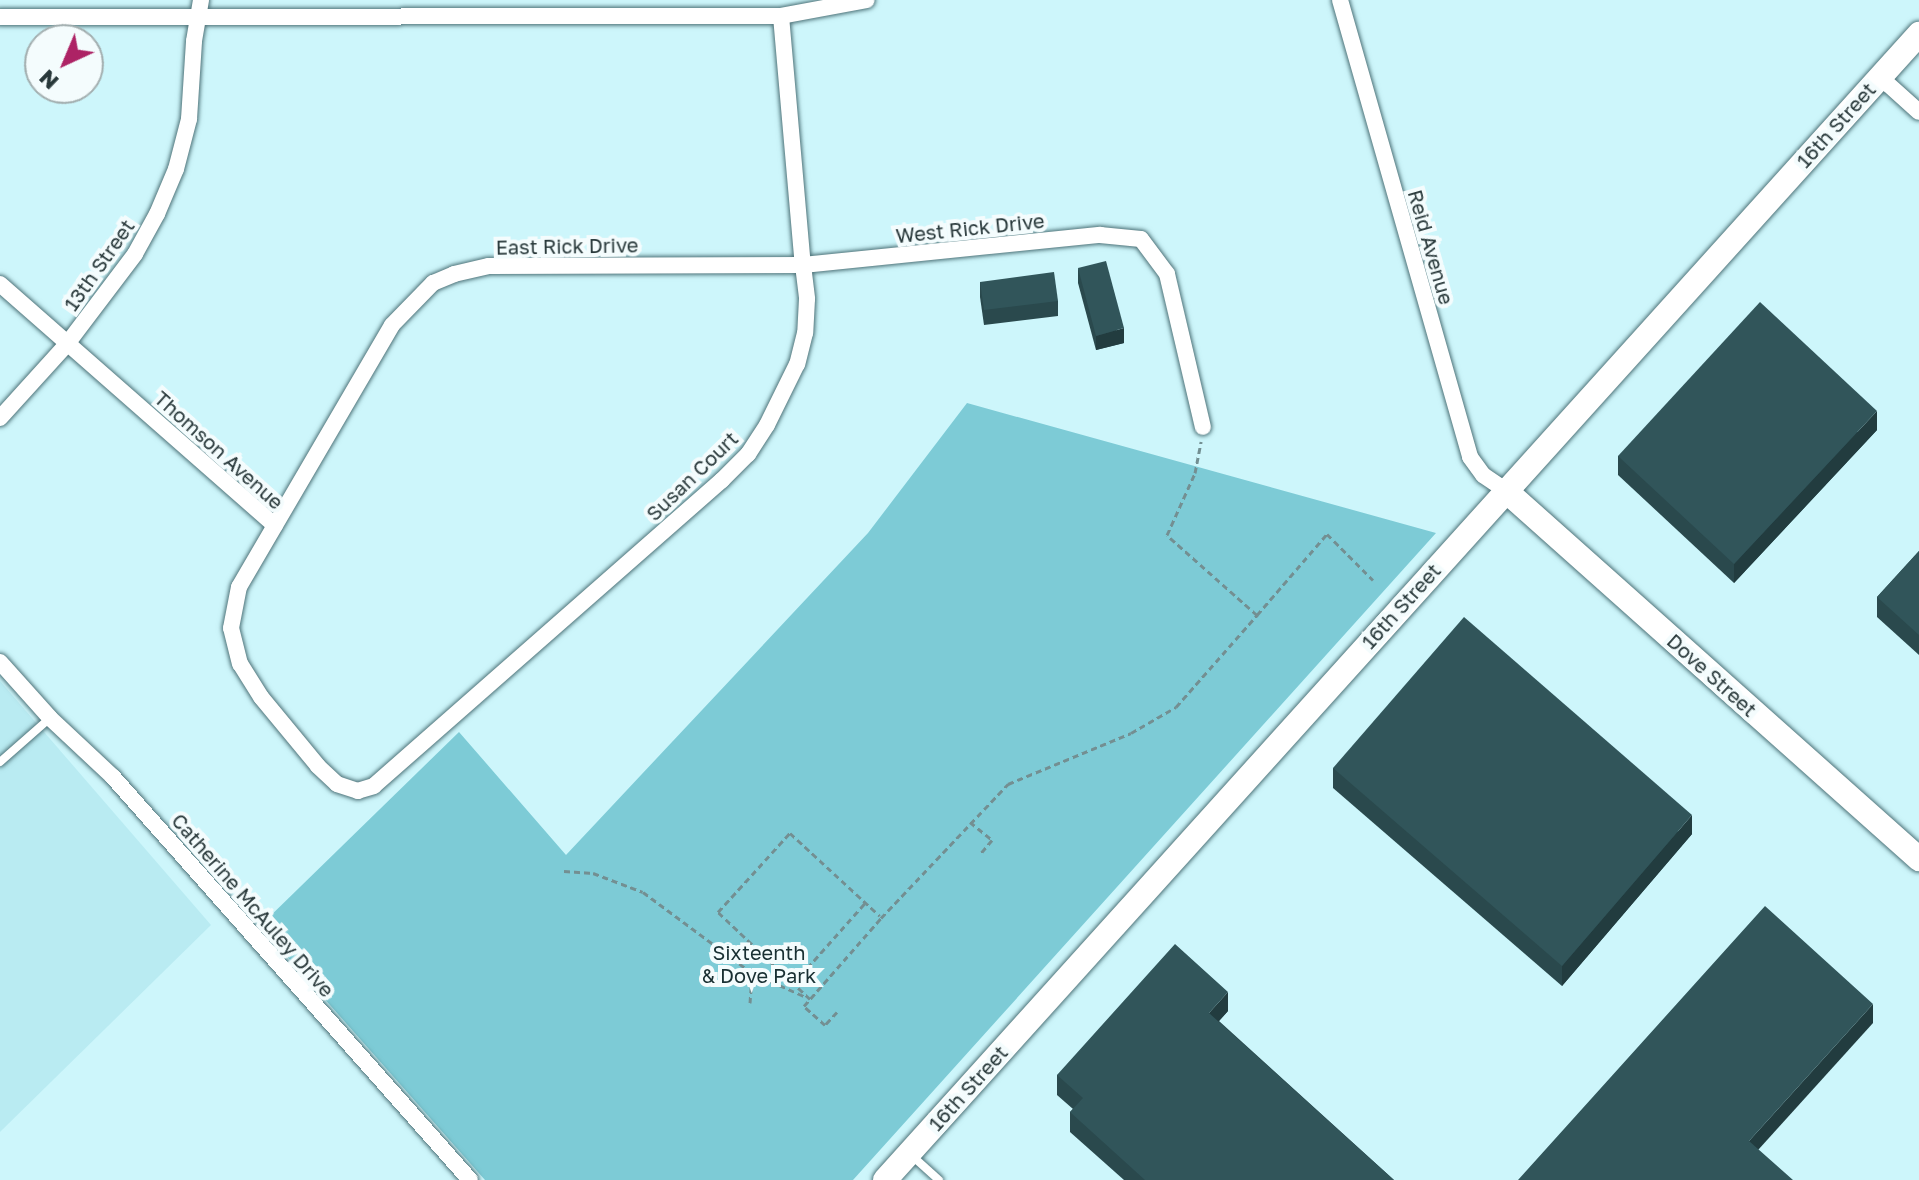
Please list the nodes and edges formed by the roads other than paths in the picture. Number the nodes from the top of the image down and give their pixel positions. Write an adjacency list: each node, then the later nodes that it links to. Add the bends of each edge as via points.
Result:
1 (867, 0): 4 (street)
2 (1340, 0): 14 (street, Reid Avenue, via 1470,457 1483,475)
3 (199, 8): 4 (street); 5 (street); 11 (street, 13th Street, via 189,119 176,169 135,254)
4 (781, 16): 9 (street, Susan Court)
5 (0, 17)
6 (1919, 35): 7 (street, 16th Street)
7 (1880, 77): 8 (street); 14 (street, 16th Street)
8 (1919, 112)
9 (803, 265): 13 (street, West Rick Drive, via 1100,235 1141,239 1167,274); 15 (street, East Rick Drive, via 489,266 433,283 392,325); 19 (street, Susan Court, via 805,333 797,364 748,454 400,765 374,786)
10 (0, 284): 11 (street, Thomson Avenue)
11 (67, 344): 12 (street, 13th Street); 15 (street, Thomson Avenue)
12 (0, 418)
13 (1203, 427)
14 (1505, 490): 20 (street, Dove Street); 21 (street, 16th Street)
15 (275, 526): 19 (street, Thomson Avenue, via 239,587 233,643 254,687 308,754 337,784)
16 (0, 662): 17 (street, Catherine McAuley Drive)
17 (50, 718): 18 (lane); 22 (street, Catherine McAuley Drive, via 113,777)
18 (0, 762)
19 (358, 791)
20 (1919, 859)
21 (910, 1153): 23 (street, 16th Street); 24 (lane)
22 (470, 1180)
23 (885, 1180)
24 (939, 1180)

